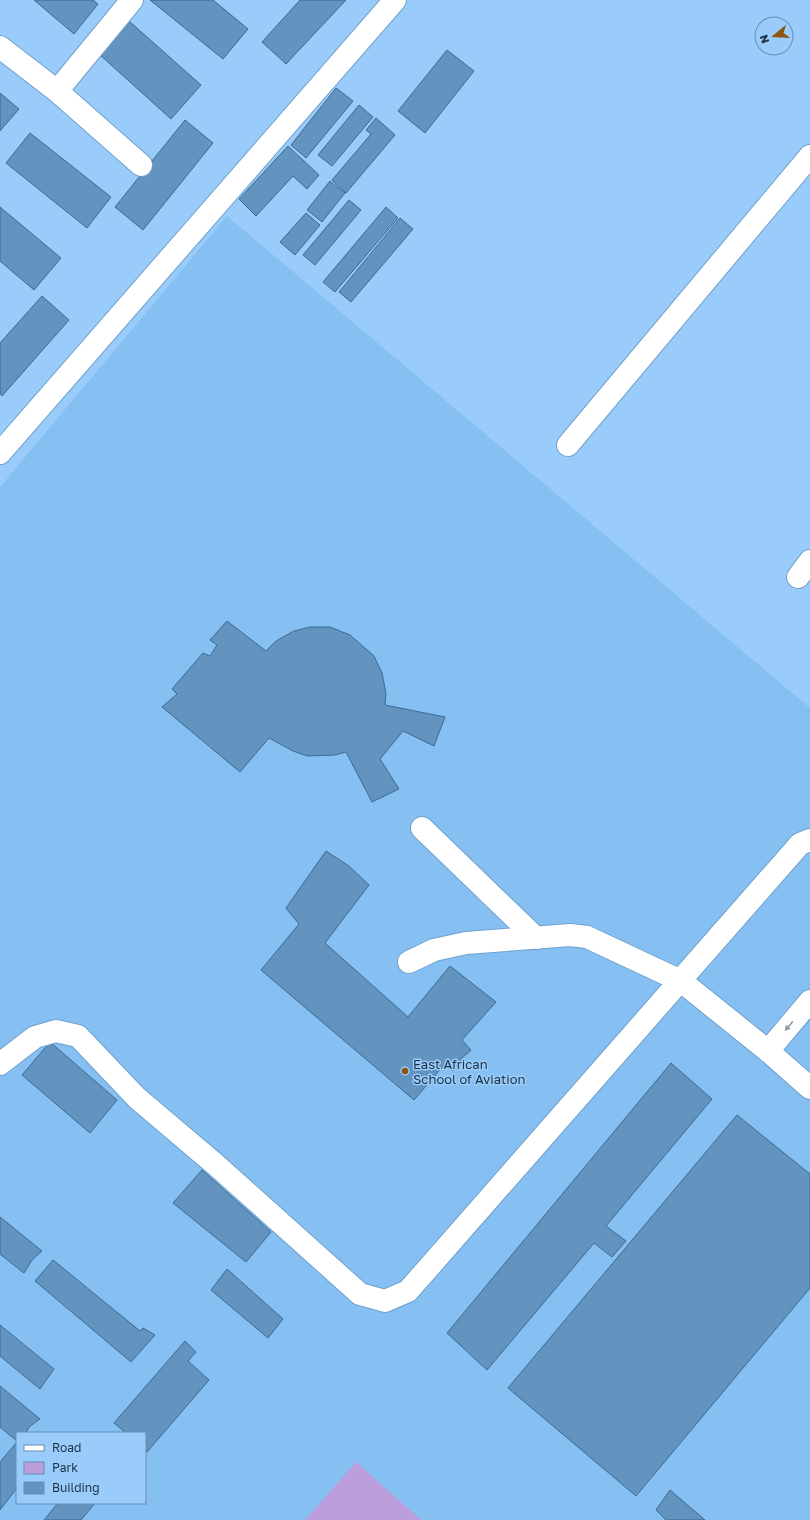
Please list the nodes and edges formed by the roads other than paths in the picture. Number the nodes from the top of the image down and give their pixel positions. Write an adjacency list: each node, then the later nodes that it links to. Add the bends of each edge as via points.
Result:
1 (132, 0): 4 (street)
2 (395, 0): 8 (street)
3 (0, 47): 4 (street)
4 (57, 91): 6 (street)
5 (810, 156): 7 (street)
6 (140, 165)
7 (568, 445)
8 (0, 453)
9 (422, 828): 11 (street)
10 (810, 840): 13 (street, via 800,844)
11 (536, 938): 12 (street, via 466,943 434,950); 13 (street, via 570,935 587,937)
12 (409, 962)
13 (681, 981): 15 (street); 16 (street, via 408,1291 384,1301 360,1294 137,1098 78,1036 56,1031 35,1037)
14 (810, 1001): 15 (street, one-way to 15)
15 (768, 1051): 17 (street)
16 (0, 1064)
17 (810, 1088)

